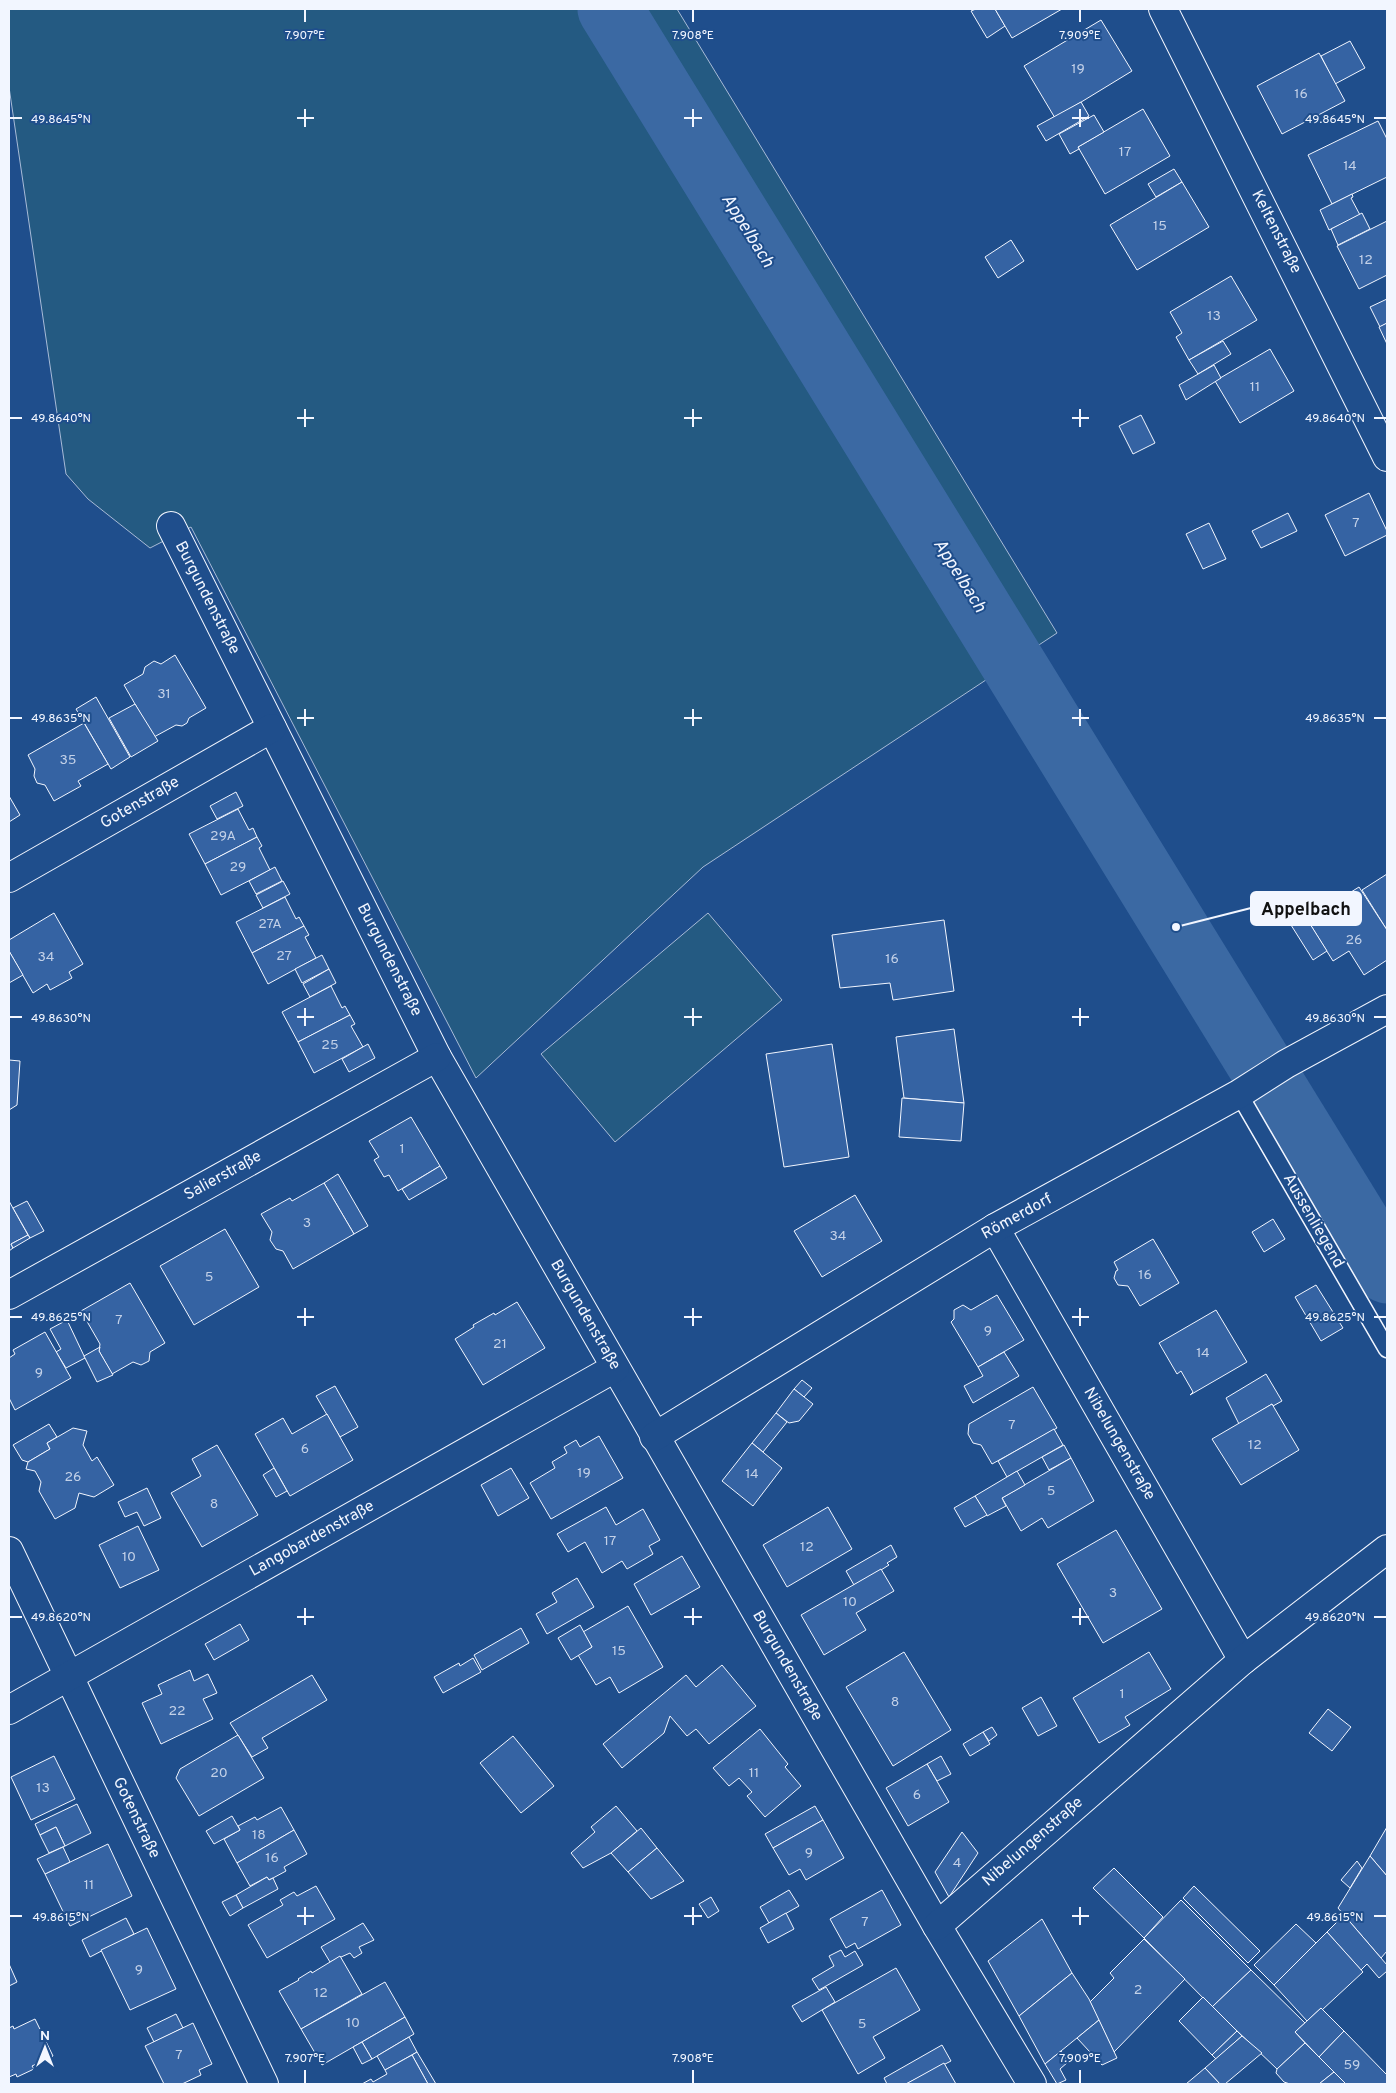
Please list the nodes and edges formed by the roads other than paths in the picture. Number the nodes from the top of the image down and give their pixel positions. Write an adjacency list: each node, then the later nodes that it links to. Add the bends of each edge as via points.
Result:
1 (1163, 9): 2 (street, Keltenstraße)
2 (1387, 457)
3 (172, 526): 4 (street, Burgundenstraße)
4 (272, 728): 5 (street, Gotenstraße); 7 (street, Burgundenstraße)
5 (9, 878)
6 (1387, 1009): 8 (street, Römerdorf, via 1286,1064)
7 (437, 1057): 10 (street, Salierstraße); 12 (street, Burgundenstraße)
8 (1239, 1094): 9 (street, Römerdorf); 11 (lane, Aussenliegend)
9 (996, 1228): 13 (street, Römerdorf); 16 (street, Nibelungenstraße)
10 (9, 1295)
11 (1387, 1349)
12 (615, 1368): 13 (street, Burgundenstraße); 17 (street, Langobardenstraße)
13 (654, 1437): 19 (street, Burgundenstraße)
14 (1387, 1549): 16 (street, Nibelungenstraße)
15 (9, 1551): 17 (street, Gotenstraße)
16 (1243, 1660): 19 (street, Nibelungenstraße)
17 (68, 1677): 18 (street, Langobardenstraße); 20 (street, Gotenstraße)
18 (9, 1710)
19 (937, 1926): 21 (street, Burgundenstraße)
20 (264, 2084)
21 (1032, 2084)

